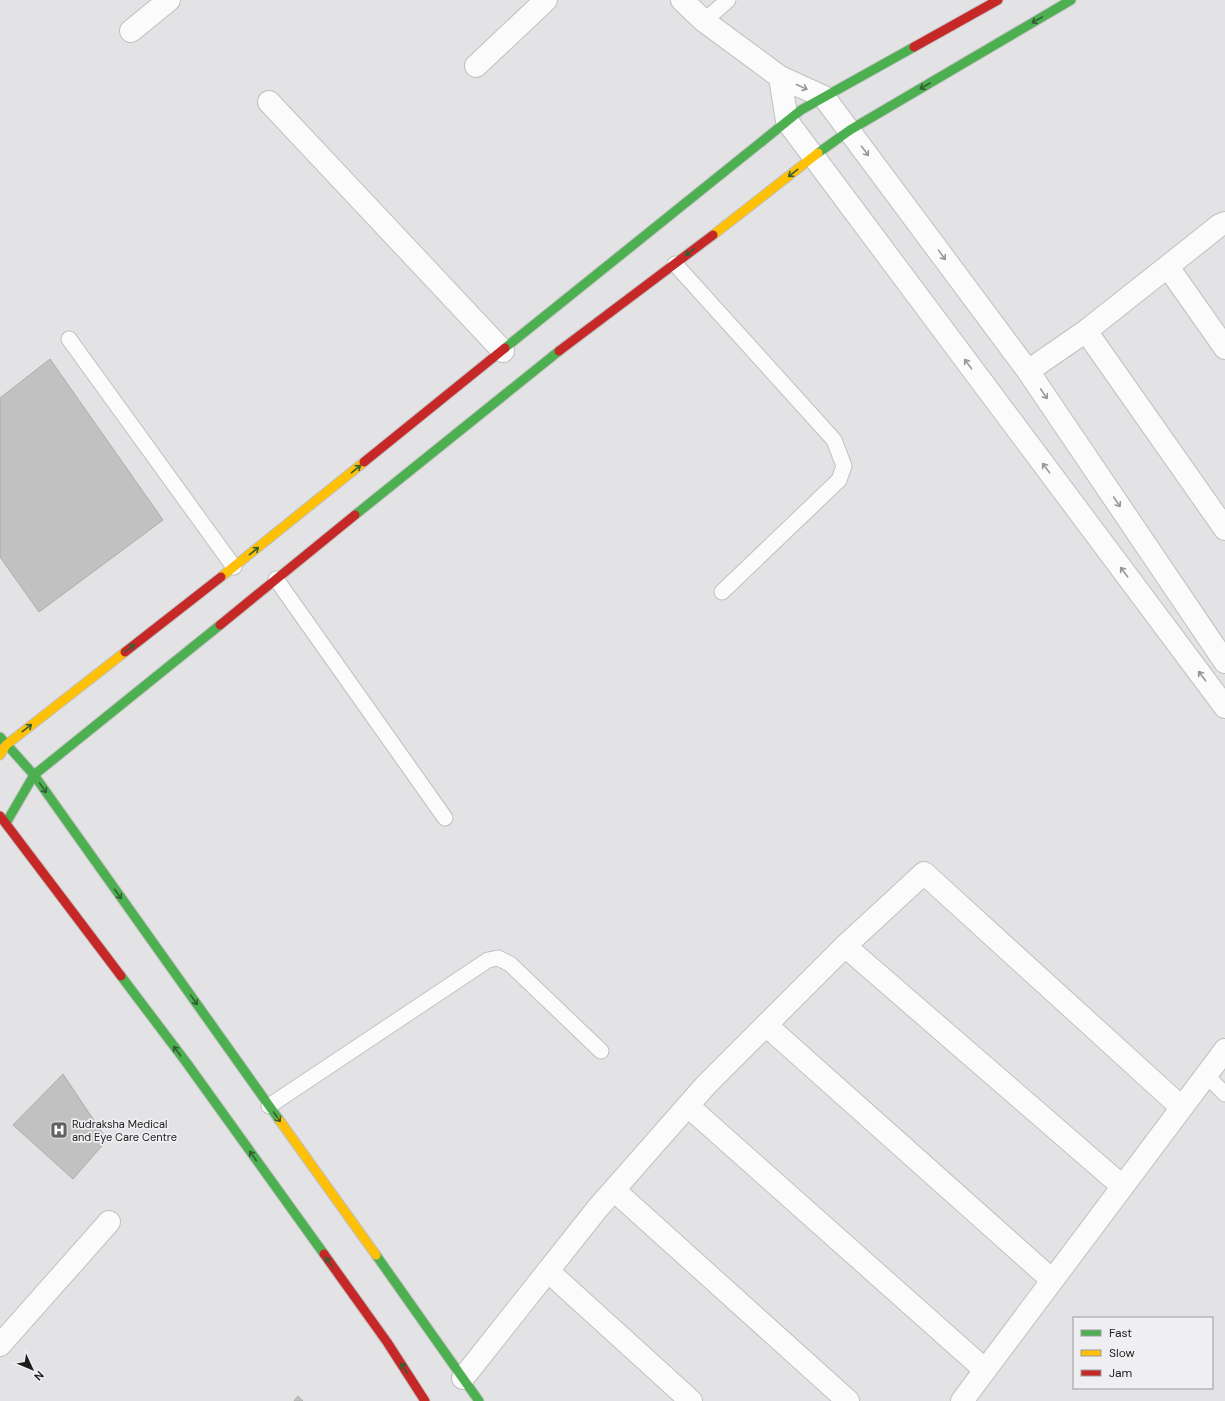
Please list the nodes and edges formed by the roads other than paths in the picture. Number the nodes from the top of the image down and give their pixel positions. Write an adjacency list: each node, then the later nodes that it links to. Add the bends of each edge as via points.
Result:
1 (169, 0): 8 (street)
2 (546, 0): 9 (street)
3 (682, 0): 7 (street)
4 (728, 0): 7 (lane)
5 (998, 0): 11 (street)
6 (1070, 0): 14 (street, one-way to 14)
7 (704, 21): 10 (street)
8 (131, 31)
9 (476, 66)
10 (780, 76): 11 (street, one-way to 11); 13 (street)
11 (824, 97): 13 (street); 14 (street)
12 (269, 102): 22 (street)
13 (788, 121): 15 (street); 22 (street)
14 (850, 130): 15 (street); 23 (street, one-way to 23)
15 (814, 156): 17 (street, one-way to 17); 29 (street, one-way to 15)
16 (1225, 224): 18 (street, via 1220,225)
17 (675, 264): 26 (street, via 565,346); 27 (lane, via 834,440 844,466 839,480)
18 (1168, 267): 19 (street); 21 (street)
19 (1086, 331): 23 (street); 24 (street)
20 (69, 339): 25 (lane)
21 (1225, 348)
22 (504, 351): 25 (street, one-way to 22)
23 (1028, 371): 28 (street, one-way to 28)
24 (1225, 529)
25 (234, 567): 30 (street, one-way to 25)
26 (276, 579): 32 (street); 33 (lane)
27 (722, 592)
28 (1225, 662)
29 (1225, 707)
30 (3, 741): 31 (street); 32 (street)
31 (0, 755)
32 (34, 775): 34 (street); 41 (street, one-way to 41)
33 (445, 818)
34 (2, 822): 52 (street, one-way to 34, via 387,1342 186,1062)
35 (845, 946): 36 (street); 43 (street, via 924,873); 44 (street)
36 (766, 1026): 42 (street); 48 (street)
37 (1225, 1050): 39 (street)
38 (601, 1051): 41 (lane, via 510,964 498,958 488,960 471,970)
39 (1205, 1074): 40 (lane); 43 (street)
40 (1225, 1094)
41 (269, 1106): 51 (street, one-way to 51)
42 (688, 1106): 45 (street); 50 (street)
43 (1181, 1107): 44 (street)
44 (1122, 1186): 48 (street)
45 (614, 1190): 47 (street); 55 (street)
46 (109, 1222): 49 (street)
47 (548, 1271): 51 (street); 54 (street)
48 (1052, 1280): 50 (street)
49 (0, 1345)
50 (985, 1370): 56 (street)
51 (463, 1378): 53 (street)
52 (425, 1401)
53 (479, 1401)
54 (691, 1401)
55 (848, 1401)
56 (962, 1401)

